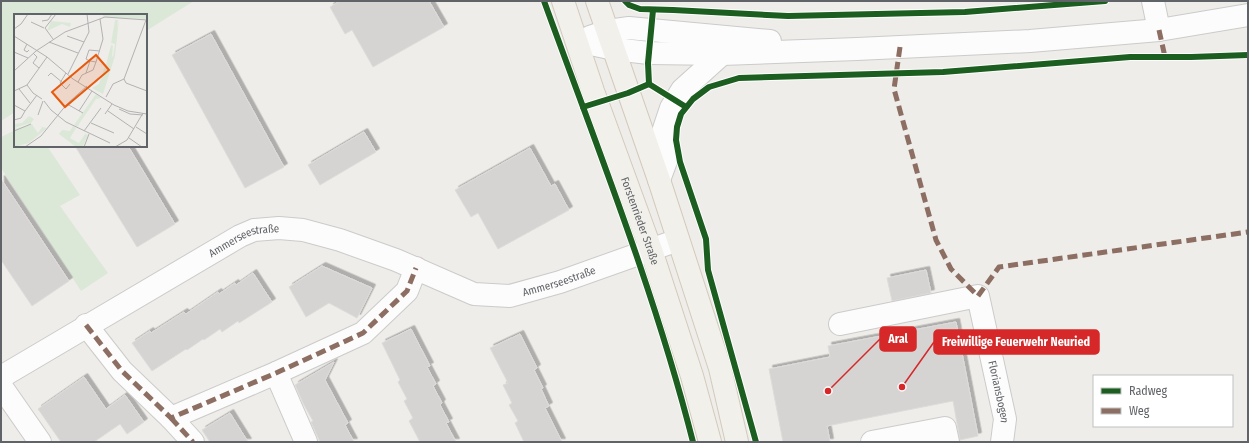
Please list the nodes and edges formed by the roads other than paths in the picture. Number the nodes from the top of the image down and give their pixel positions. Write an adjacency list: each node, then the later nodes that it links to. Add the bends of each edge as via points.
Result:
1 (564, 1): 7 (main road, Forstenrieder Straße)
2 (597, 1): 6 (main road)
3 (1153, 1): 5 (street)
4 (1248, 15): 5 (street)
5 (1159, 30): 8 (street, via 1030,41)
6 (611, 40): 7 (street); 8 (street, via 629,28); 9 (street, via 649,53); 10 (main road)
7 (577, 41): 12 (main road, Forstenrieder Straße)
8 (857, 49): 9 (street)
9 (722, 54): 10 (street, via 682,90 671,108 663,132 666,161)
10 (660, 180): 11 (main road)
11 (678, 240): 12 (street, Ammerseestraße); 24 (main road, via 720,368)
12 (651, 250): 13 (street, Ammerseestraße, via 560,282 510,296 474,294); 23 (main road, Forstenrieder Straße, via 692,376)
13 (416, 268): 15 (street, Ammerseestraße, via 340,240 303,230 254,230); 16 (street, via 407,291 363,333)
14 (840, 324): 27 (street, Floriansbogen, via 978,296 1005,419)
15 (86, 326): 17 (street, Ammerseestraße); 19 (street, via 122,371)
16 (276, 374): 19 (street); 22 (street)
17 (1, 377)
18 (1, 386): 20 (street)
19 (171, 418): 21 (street)
20 (40, 442)
21 (193, 442)
22 (306, 442)
23 (710, 442)
24 (737, 442)
25 (872, 442): 26 (street, via 945,428)
26 (948, 442)
27 (1002, 442)

